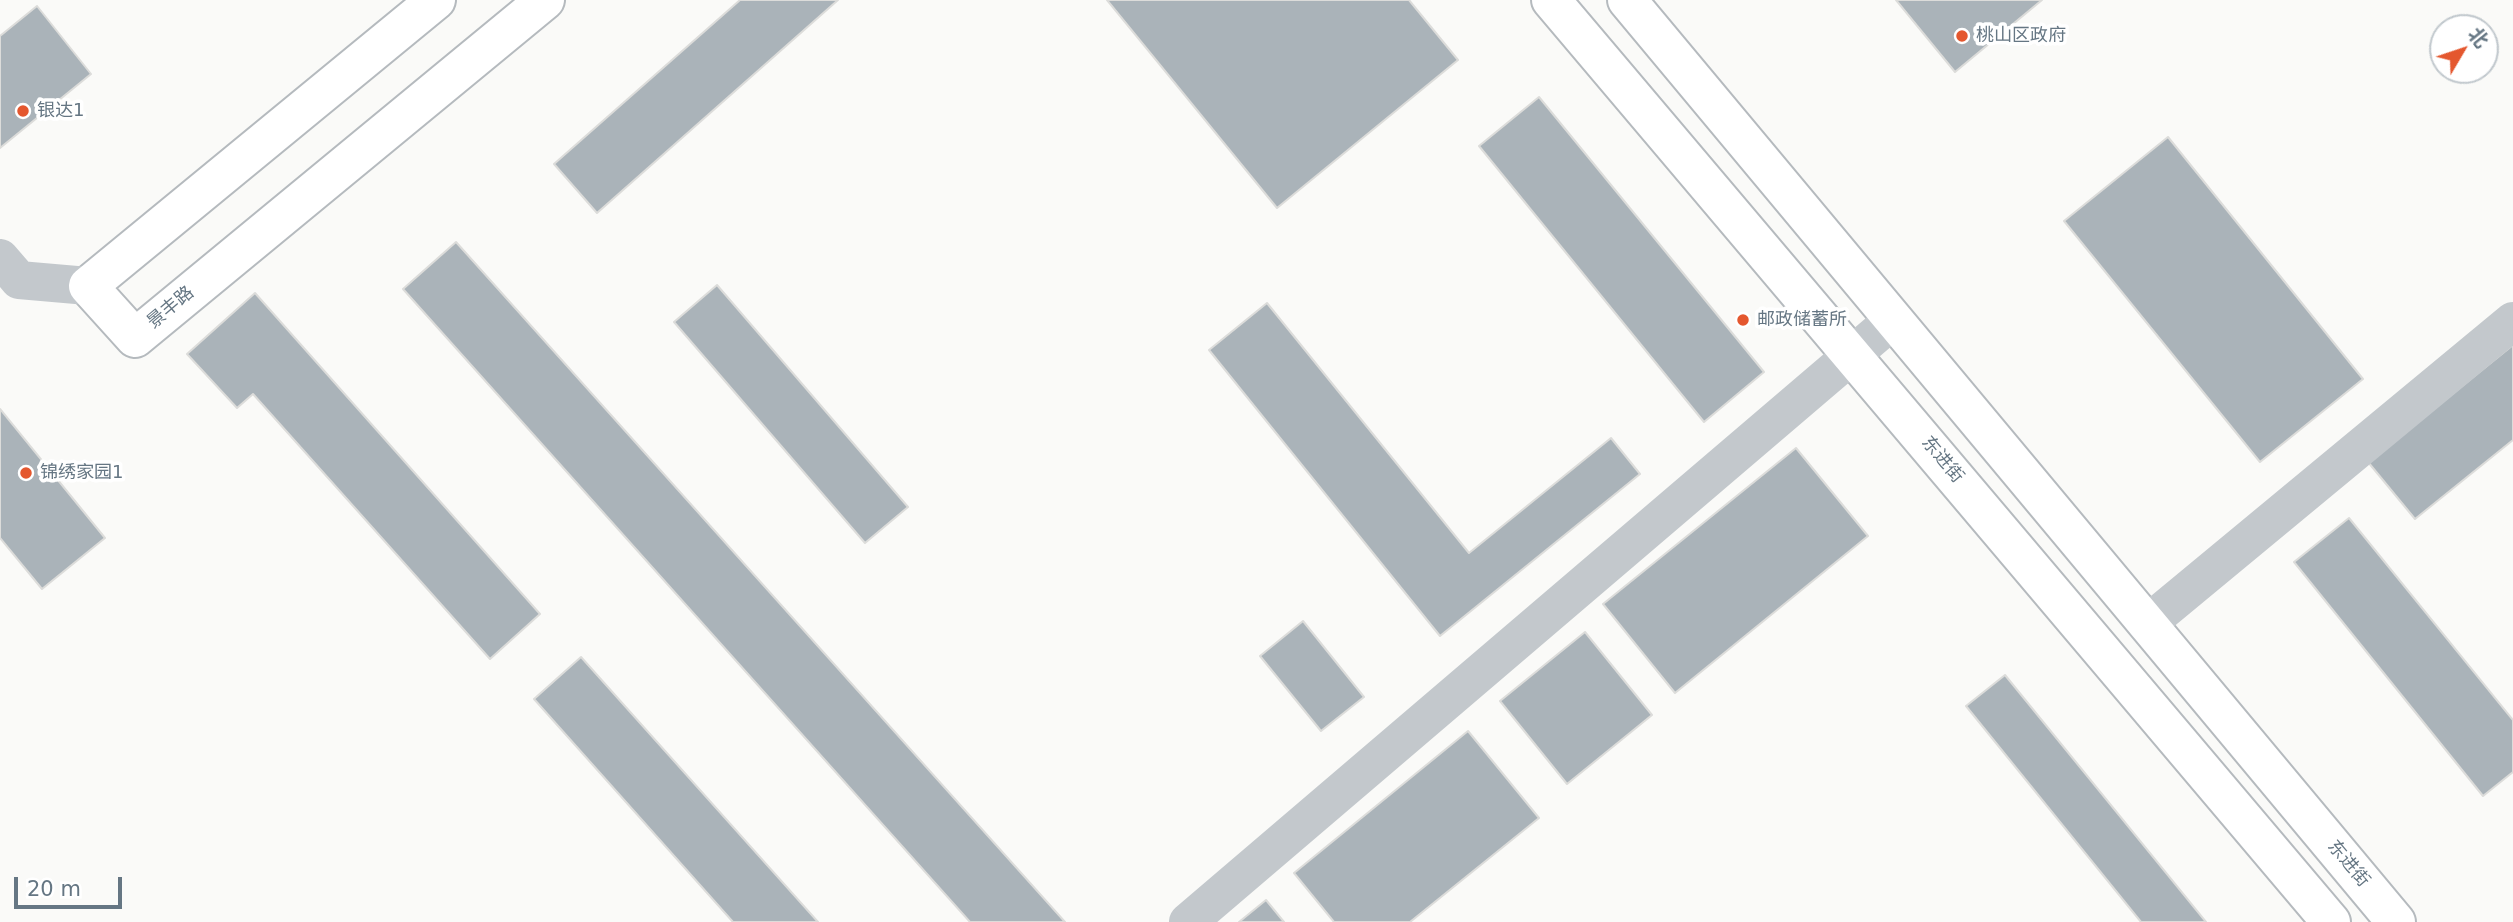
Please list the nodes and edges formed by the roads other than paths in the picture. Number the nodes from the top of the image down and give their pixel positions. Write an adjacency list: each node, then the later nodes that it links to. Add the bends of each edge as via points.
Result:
1 (436, 0): 6 (main road)
2 (545, 0): 6 (main road, 景丰路, via 135,338)
3 (1551, 0): 9 (main road, 东进街)
4 (1627, 0): 7 (main road, 东进街)
5 (0, 258): 6 (street, via 19,280)
6 (88, 286)
7 (1893, 320): 9 (street); 10 (main road, 东进街)
8 (2513, 321): 10 (street)
9 (1852, 355): 11 (street); 12 (main road, 东进街)
10 (2147, 624): 13 (main road, 东进街)
11 (1188, 922)
12 (2331, 922)
13 (2396, 922)

